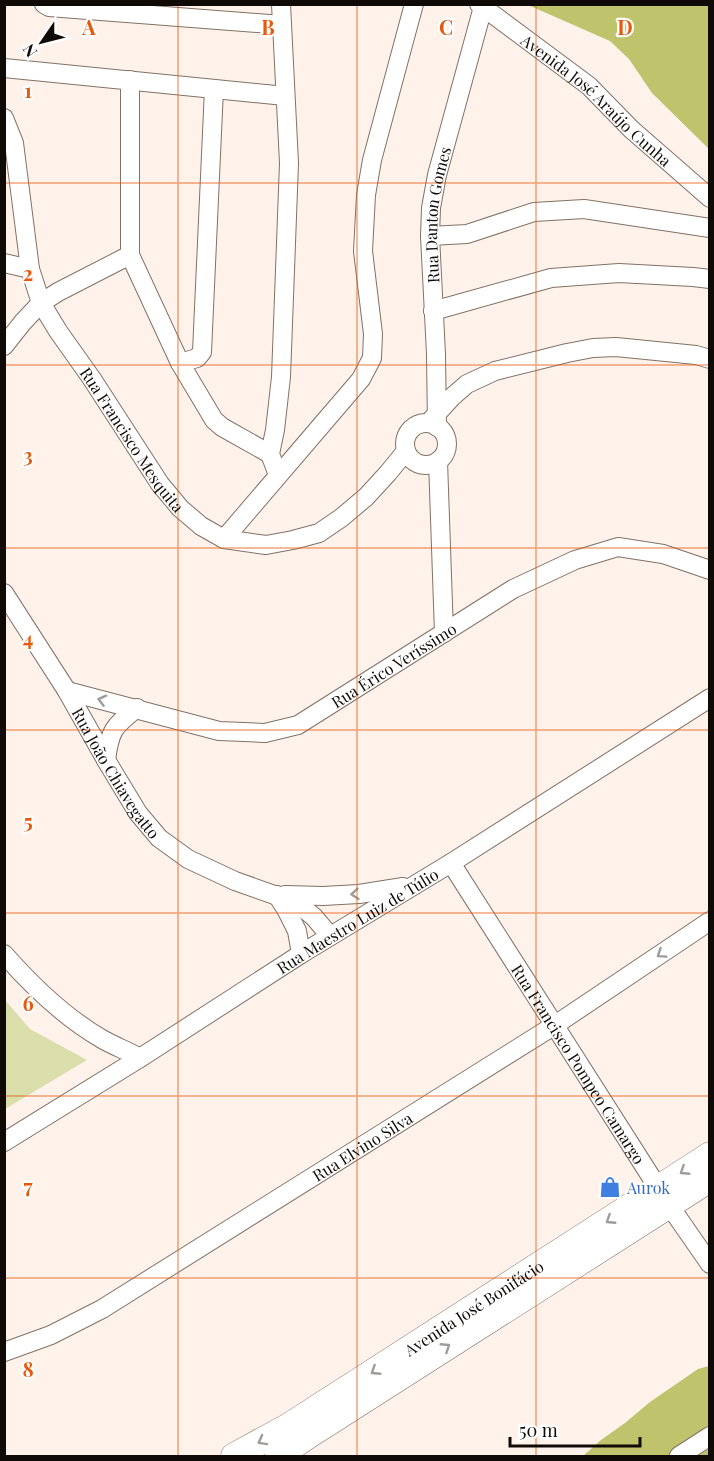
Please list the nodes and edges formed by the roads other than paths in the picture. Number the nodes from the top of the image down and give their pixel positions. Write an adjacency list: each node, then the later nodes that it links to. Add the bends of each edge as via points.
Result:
1 (44, 4): 5 (street)
2 (281, 4): 5 (street)
3 (414, 4): 27 (street, via 366,195 363,251 374,334 372,358 361,379)
4 (481, 6): 11 (street, Avenida José Araújo Cunha, via 589,86 631,129); 13 (street, Rua Danton Gomes, via 437,175)
5 (282, 25): 9 (street)
6 (4, 68): 7 (street)
7 (130, 80): 8 (street); 14 (street)
8 (214, 89): 9 (street); 22 (street, via 202,352 197,358)
9 (285, 96): 24 (street, via 289,163 281,377)
10 (4, 118): 16 (street, Rua Francisco Mesquita, via 14,143)
11 (710, 198)
12 (710, 228): 13 (street, via 584,209 534,212 467,234)
13 (430, 236): 19 (street, Rua Danton Gomes)
14 (130, 255): 18 (street); 22 (street)
15 (4, 263): 16 (street)
16 (30, 269): 18 (street, Rua Francisco Mesquita)
17 (710, 279): 19 (street, via 620,273 551,278)
18 (41, 303): 20 (street); 29 (street, Rua Francisco Mesquita, via 160,484 180,508)
19 (433, 311): 23 (street, Rua Danton Gomes)
20 (4, 346)
21 (710, 359): 23 (street, via 616,347 567,353 495,371 467,384)
22 (180, 363): 24 (street, via 214,420)
23 (434, 422): 25 (street, via 419,424 409,432 405,445); 26 (street, via 447,445)
24 (270, 454): 27 (street)
25 (412, 458): 26 (street, via 423,465); 28 (street); 29 (street, Rua Francisco Mesquita, via 319,533 266,545)
26 (438, 461): 28 (street)
27 (278, 475): 29 (street)
28 (440, 515): 32 (street)
29 (224, 539)
30 (710, 570): 32 (street, Rua Érico Veríssimo, via 663,554 618,547 513,589)
31 (4, 593): 33 (street, Rua João Chiavegatto)
32 (444, 633): 35 (street, Rua Érico Veríssimo, via 298,725 266,733 219,731)
33 (68, 691): 35 (street, Rua Érico Veríssimo, one-way to 33); 36 (street, Rua João Chiavegatto)
34 (710, 699): 37 (street, Rua Maestro Luiz de Túlio)
35 (137, 708): 36 (street, via 109,737)
36 (106, 760): 39 (street, Rua João Chiavegatto, via 138,813 159,838 188,859)
37 (451, 863): 38 (street, Rua Maestro Luiz de Túlio); 44 (street, Rua Francisco Pompeo Camargo)
38 (413, 885): 39 (street, one-way to 39, via 359,894); 41 (street, Rua Maestro Luiz de Túlio)
39 (277, 895): 41 (street, Rua João Chiavegatto, via 297,903); 43 (street, via 297,930)
40 (710, 921): 44 (street, Rua Elvino Silva, one-way to 44)
41 (330, 936): 43 (street, Rua Maestro Luiz de Túlio)
42 (4, 954): 45 (street, via 44,997 103,1039)
43 (301, 954): 45 (street, Rua Maestro Luiz de Túlio)
44 (555, 1024): 49 (street, Rua Francisco Pompeo Camargo); 51 (street, Rua Elvino Silva, via 102,1309 51,1335)
45 (140, 1058): 46 (street, Rua Maestro Luiz de Túlio)
46 (4, 1142)
47 (710, 1155): 49 (main road, Avenida José Bonifácio, one-way to 49)
48 (710, 1179): 49 (main road, Avenida José Bonifácio)
49 (664, 1196): 50 (street, Rua Francisco Pompeo Camargo); 52 (main road, Avenida José Bonifácio, one-way to 49); 54 (main road, Avenida José Bonifácio, one-way to 54)
50 (710, 1264)
51 (4, 1352)
52 (309, 1435): 55 (main road, Avenida José Bonifácio); 56 (main road, Avenida José Bonifácio)
53 (710, 1436): 57 (street)
54 (234, 1456)
55 (278, 1456)
56 (290, 1456)
57 (678, 1456)

